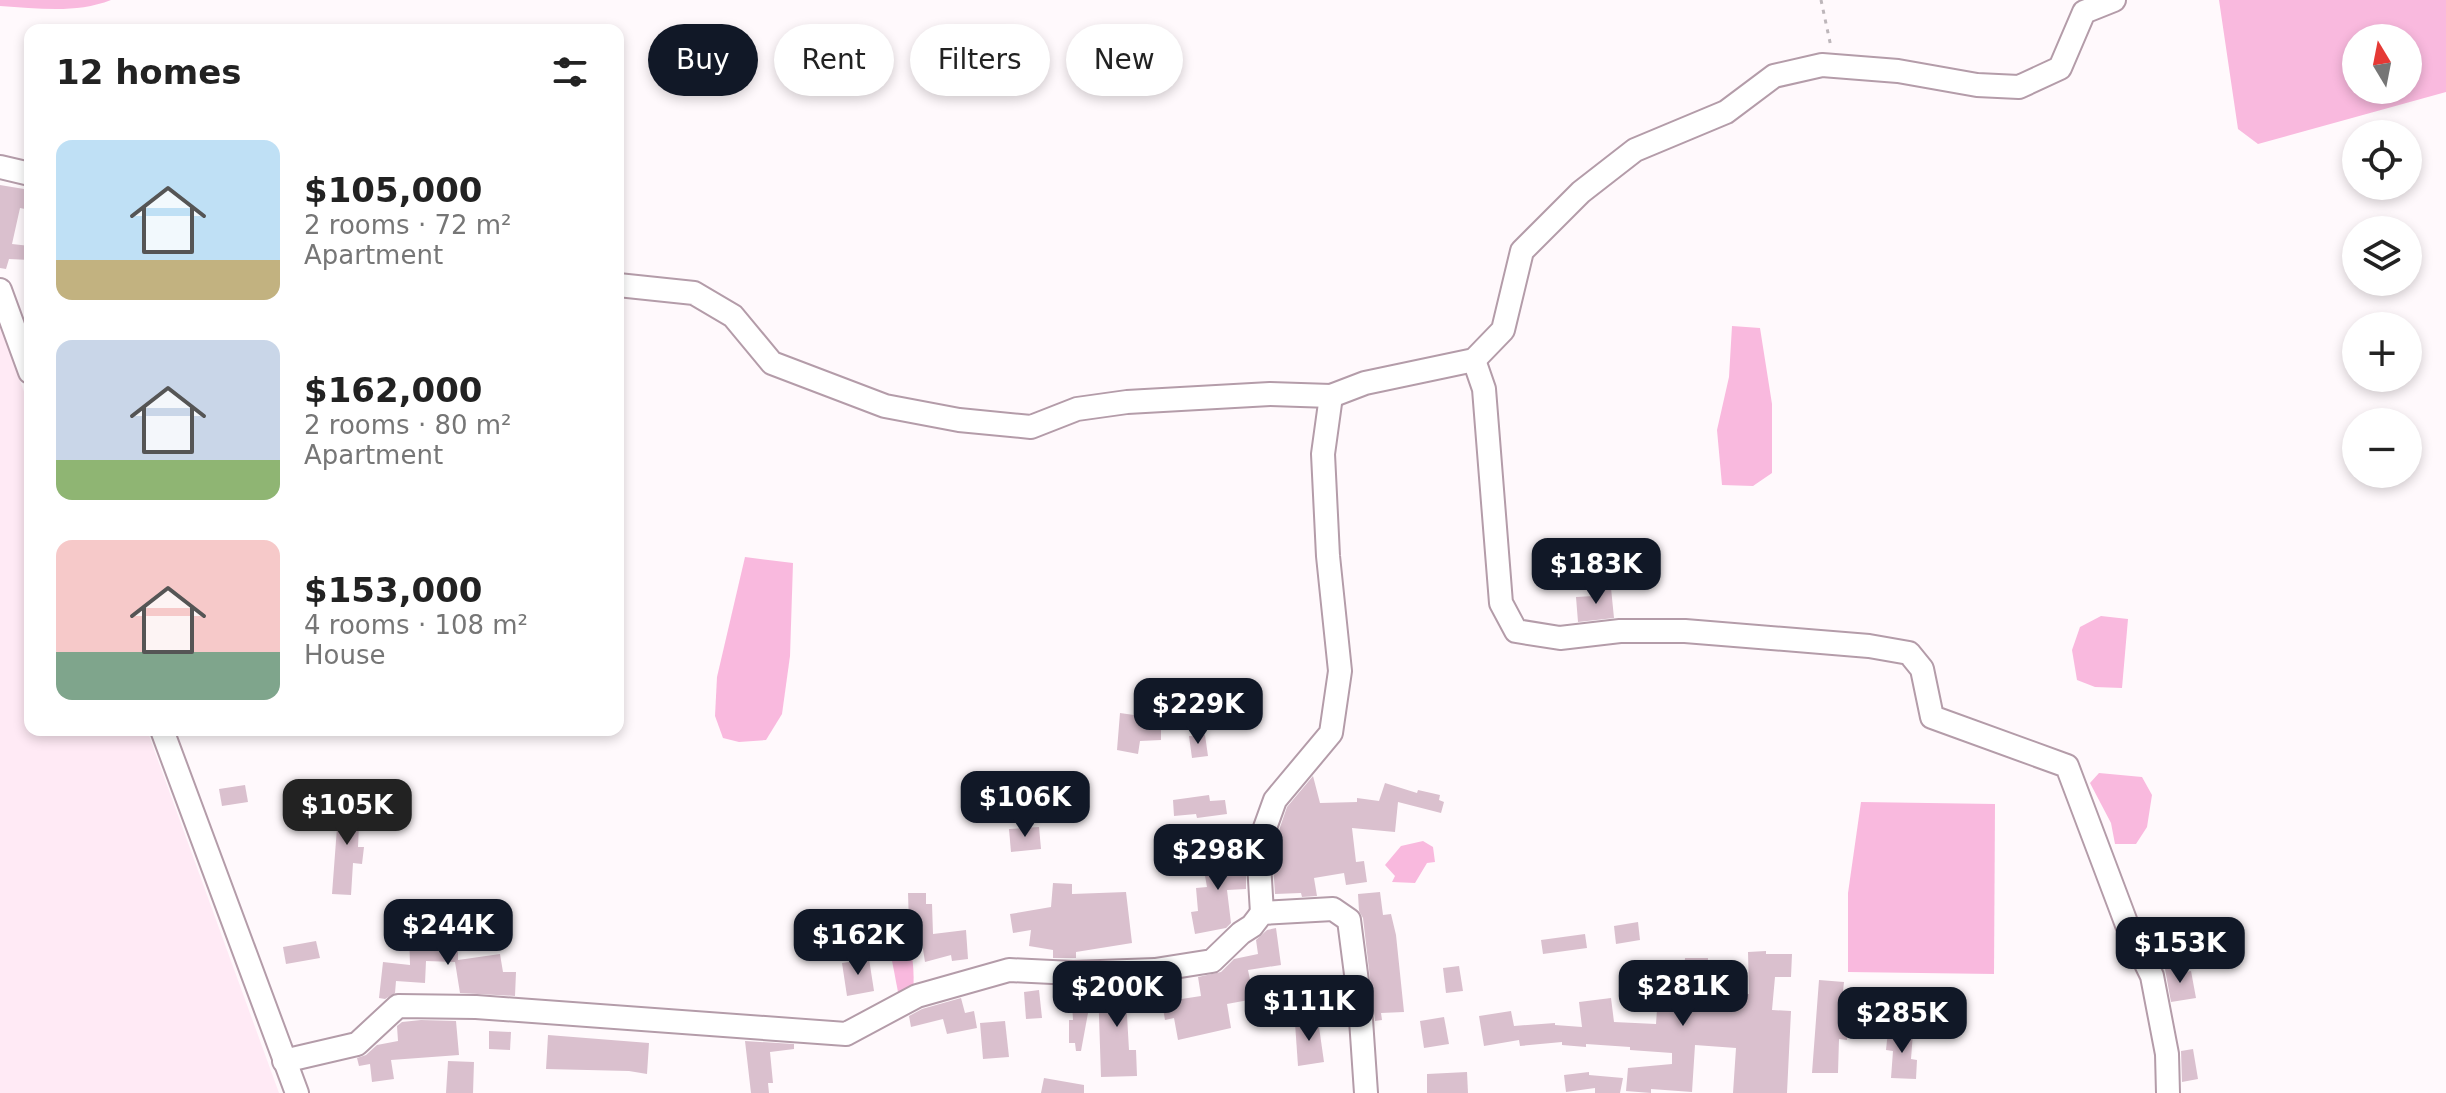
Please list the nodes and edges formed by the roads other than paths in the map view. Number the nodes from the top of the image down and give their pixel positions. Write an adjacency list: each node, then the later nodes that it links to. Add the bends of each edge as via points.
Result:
1 (2114, 0): 7 (street, via 2084,12 2060,68 2019,87 1822,65 1774,76 1726,112 1635,150 1581,192 1522,251 1503,330)
2 (0, 167): 3 (street)
3 (24, 173)
4 (624, 286): 8 (street, via 694,293 733,316 772,363 885,406 959,420 1031,427 1077,409 1127,402)
5 (0, 290): 6 (street)
6 (24, 356)
7 (1474, 360): 8 (street, via 1365,383); 14 (street, via 1484,389 1501,603 1516,631 1560,638 1685,631 1909,653 1922,669 1932,717 2067,766 2127,925 2152,976 2167,1054)
8 (1331, 396): 10 (street, via 1323,454 1340,671 1331,733 1275,800 1262,836)
9 (164, 736): 11 (street)
10 (1262, 913): 11 (street, via 1212,961 1155,970 1009,970 917,996 846,1034 398,1006 357,1044); 13 (street, via 1333,909 1349,920)
11 (284, 1061): 12 (street)
12 (297, 1093)
13 (1366, 1093)
14 (2168, 1093)

